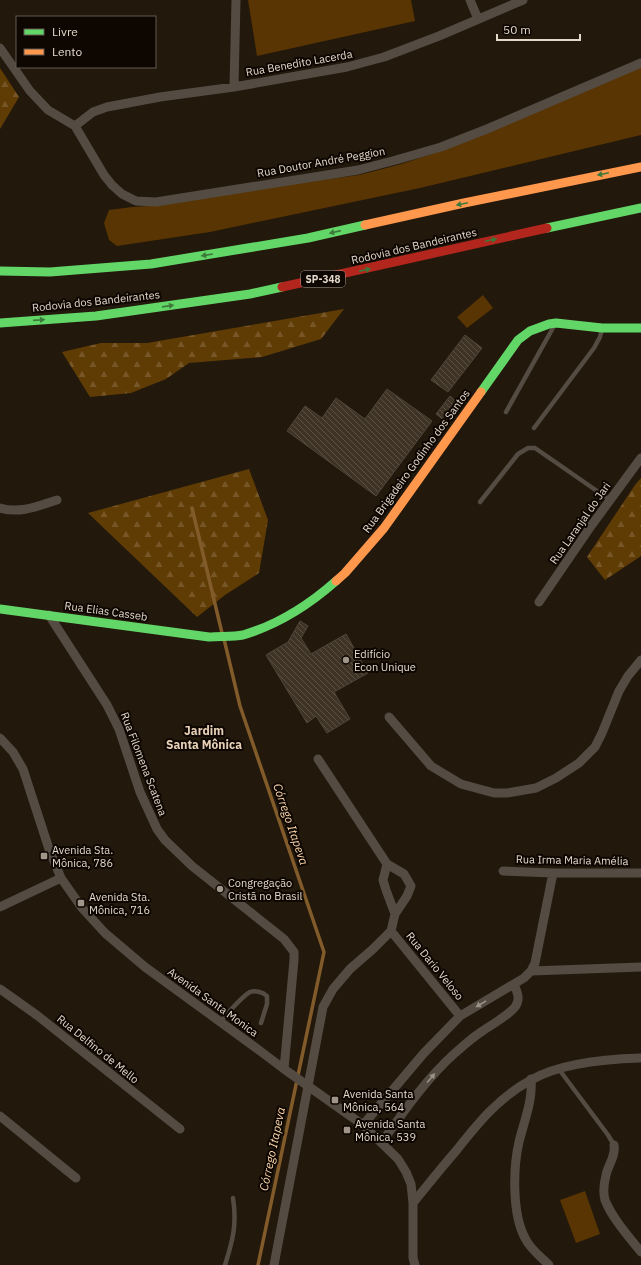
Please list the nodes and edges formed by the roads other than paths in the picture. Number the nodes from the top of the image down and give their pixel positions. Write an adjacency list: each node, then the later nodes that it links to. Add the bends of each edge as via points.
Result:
1 (236, 0): 7 (street)
2 (470, 0): 4 (street)
3 (523, 0): 4 (street, Rua Benedito Lacerda)
4 (478, 19): 7 (street, Rua Benedito Lacerda, via 384,57 346,67)
5 (0, 48): 8 (street, via 30,91 48,110)
6 (641, 63): 8 (street, Rua Doutor André Peggion, via 441,147 358,170 156,202 136,201 112,185)
7 (234, 87): 8 (street, Rua Benedito Lacerda, via 107,106 93,112)
8 (75, 126)
9 (641, 166): 11 (main road, one-way to 11, via 293,241 150,264 50,272)
10 (641, 208): 12 (main road, Rodovia dos Bandeirantes / SP-348, one-way to 10, via 96,316 250,294)
11 (0, 271)
12 (0, 323)
13 (556, 324): 14 (main road, Rua Brigadeiro Godinho dos Santos); 16 (lane); 26 (main road, Rua Brigadeiro Godinho dos Santos, via 537,327 518,340 384,528 344,573 319,596 280,620 242,635)
14 (602, 328): 15 (main road, Rua Brigadeiro Godinho dos Santos); 17 (lane, via 594,348)
15 (641, 328)
16 (506, 412)
17 (534, 428)
18 (641, 458): 20 (street, Rua Laranjal do Jari)
19 (57, 500): 22 (street, via 33,508)
20 (610, 500): 21 (lane, via 535,448 528,448 518,454); 23 (street, Rua Laranjal do Jari)
21 (480, 502)
22 (0, 508)
23 (539, 602)
24 (0, 609): 25 (main road, Rua Elias Casseb)
25 (49, 615): 26 (main road, Rua Elias Casseb); 48 (street, Rua Filomena Scatena, via 107,705 119,729 140,792 157,830 192,866 284,939 294,952)
26 (212, 637)
27 (641, 660): 28 (street, via 619,691 595,747 579,763 536,788 494,793 461,784 431,766)
28 (389, 717)
29 (0, 738): 35 (street, Avenida Santa Monica, via 13,752 23,769)
30 (318, 759): 31 (street)
31 (387, 864): 37 (street, via 384,880); 37 (street, via 404,874 411,886)
32 (503, 871): 33 (street, Rua Irma Maria Amélia)
33 (553, 873): 34 (street, Rua Irma Maria Amélia); 40 (street)
34 (641, 873)
35 (61, 878): 36 (street); 44 (street, Avenida Santa Monica, via 82,908 105,933 145,968)
36 (0, 907)
37 (395, 914): 38 (street)
38 (391, 931): 43 (street, Rua Dario Veloso); 50 (street, via 350,969 333,989 324,1007)
39 (641, 967): 40 (street)
40 (531, 972): 41 (street)
41 (514, 984): 43 (street, one-way to 43); 54 (street, one-way to 41, via 411,1101 436,1072 480,1032 515,1007 518,994)
42 (0, 988): 53 (street, Rua Delfino de Mello)
43 (460, 1016): 52 (street)
44 (220, 1022): 45 (lane, via 247,994 254,991 267,996); 48 (street, Avenida Santa Monica)
45 (261, 1023)
46 (641, 1058): 47 (street, via 589,1062)
47 (558, 1068): 49 (street); 55 (lane)
48 (287, 1072): 50 (street, Avenida Santa Monica)
49 (531, 1080): 58 (street, via 497,1103 481,1119); 63 (street, via 530,1100 514,1169 515,1198 525,1238)
50 (306, 1086): 52 (street, Avenida Santa Monica); 61 (street)
51 (0, 1116): 56 (street)
52 (363, 1125): 54 (street, Avenida Santa Monica)
53 (180, 1129)
54 (382, 1142): 58 (street, Avenida Santa Monica, via 406,1172 411,1184)
55 (614, 1146): 59 (street, via 614,1155 606,1174 605,1199 611,1212)
56 (76, 1178)
57 (234, 1198): 60 (lane, via 235,1225)
58 (413, 1203): 62 (street, Avenida Santa Monica)
59 (641, 1252)
60 (225, 1265)
61 (274, 1265)
62 (415, 1265)
63 (549, 1265)

